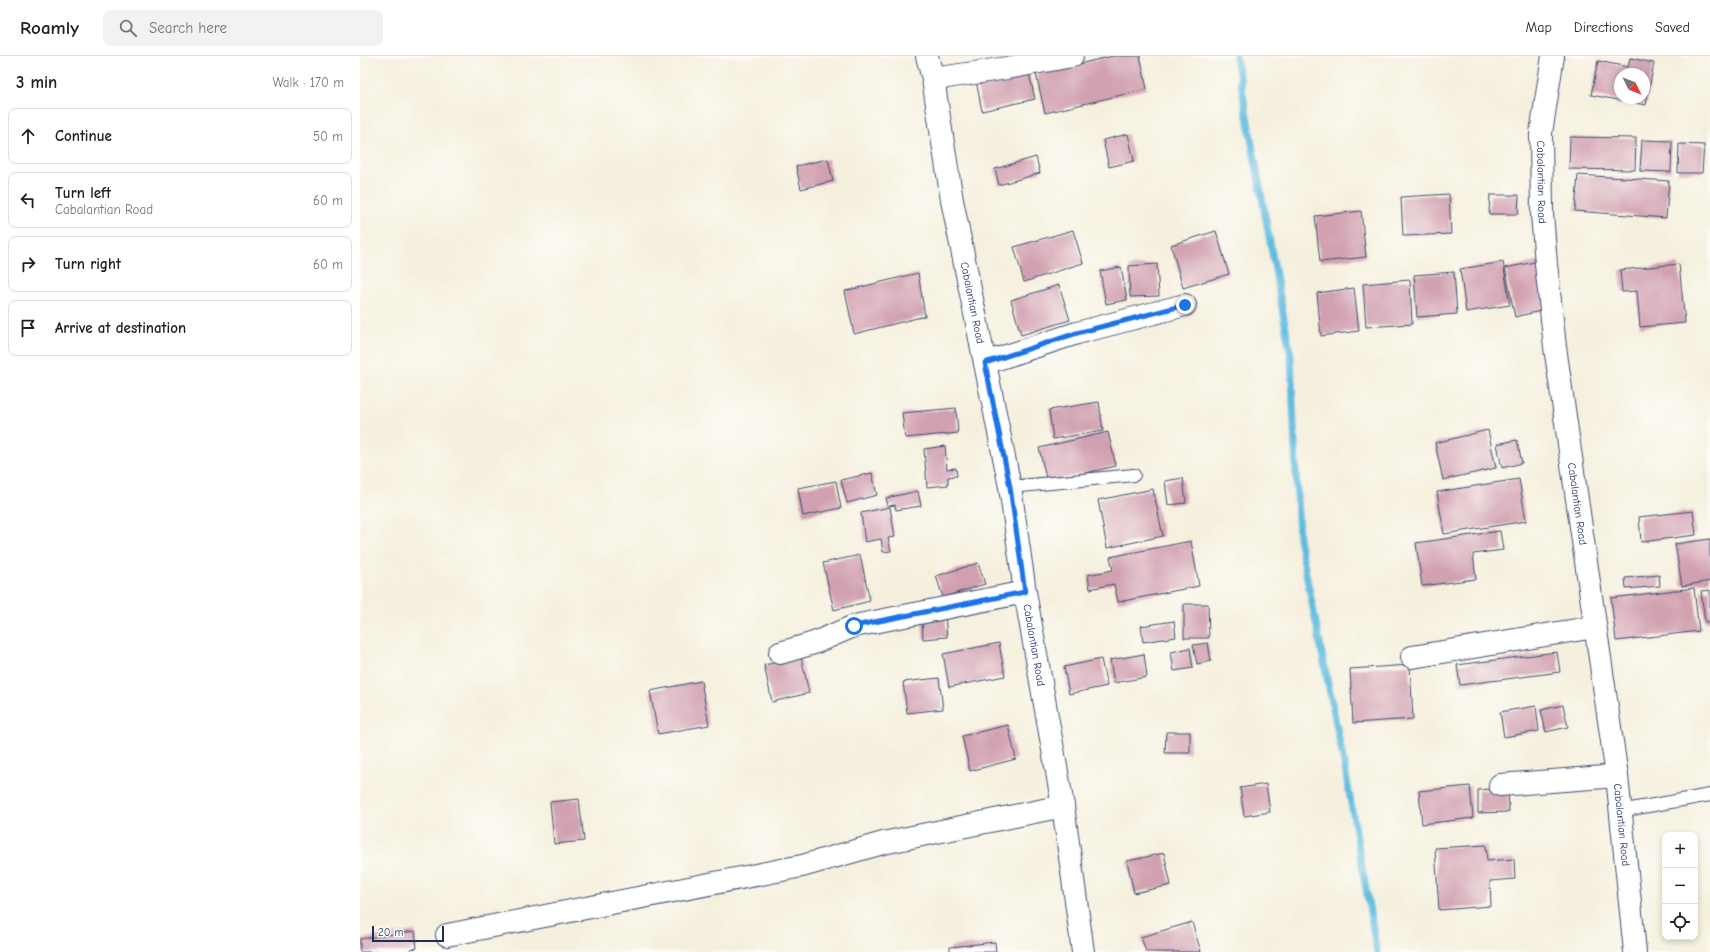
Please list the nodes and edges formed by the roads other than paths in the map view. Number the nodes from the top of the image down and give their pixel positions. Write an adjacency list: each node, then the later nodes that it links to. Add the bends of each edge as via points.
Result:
1 (927, 56): 4 (street, Cabalantian Road)
2 (1072, 56): 4 (street)
3 (1553, 56): 10 (street, Cabalantian Road, via 1541,134 1542,213 1555,347)
4 (933, 79): 6 (street, Cabalantian Road, via 952,200)
5 (1185, 305): 6 (street, via 1077,333)
6 (985, 363): 8 (street, Cabalantian Road)
7 (1134, 475): 8 (lane)
8 (1010, 487): 9 (street, Cabalantian Road)
9 (1025, 592): 11 (street, via 854,626); 16 (street, Cabalantian Road)
10 (1595, 627): 12 (street); 13 (street, Cabalantian Road)
11 (780, 654)
12 (1412, 657)
13 (1617, 776): 14 (street); 17 (street, Cabalantian Road)
14 (1500, 785)
15 (1710, 795): 17 (lane)
16 (1063, 806): 18 (street, via 883,843 802,866); 19 (street, Cabalantian Road)
17 (1620, 810): 20 (street, Cabalantian Road)
18 (447, 935)
19 (1083, 952)
20 (1635, 952)

